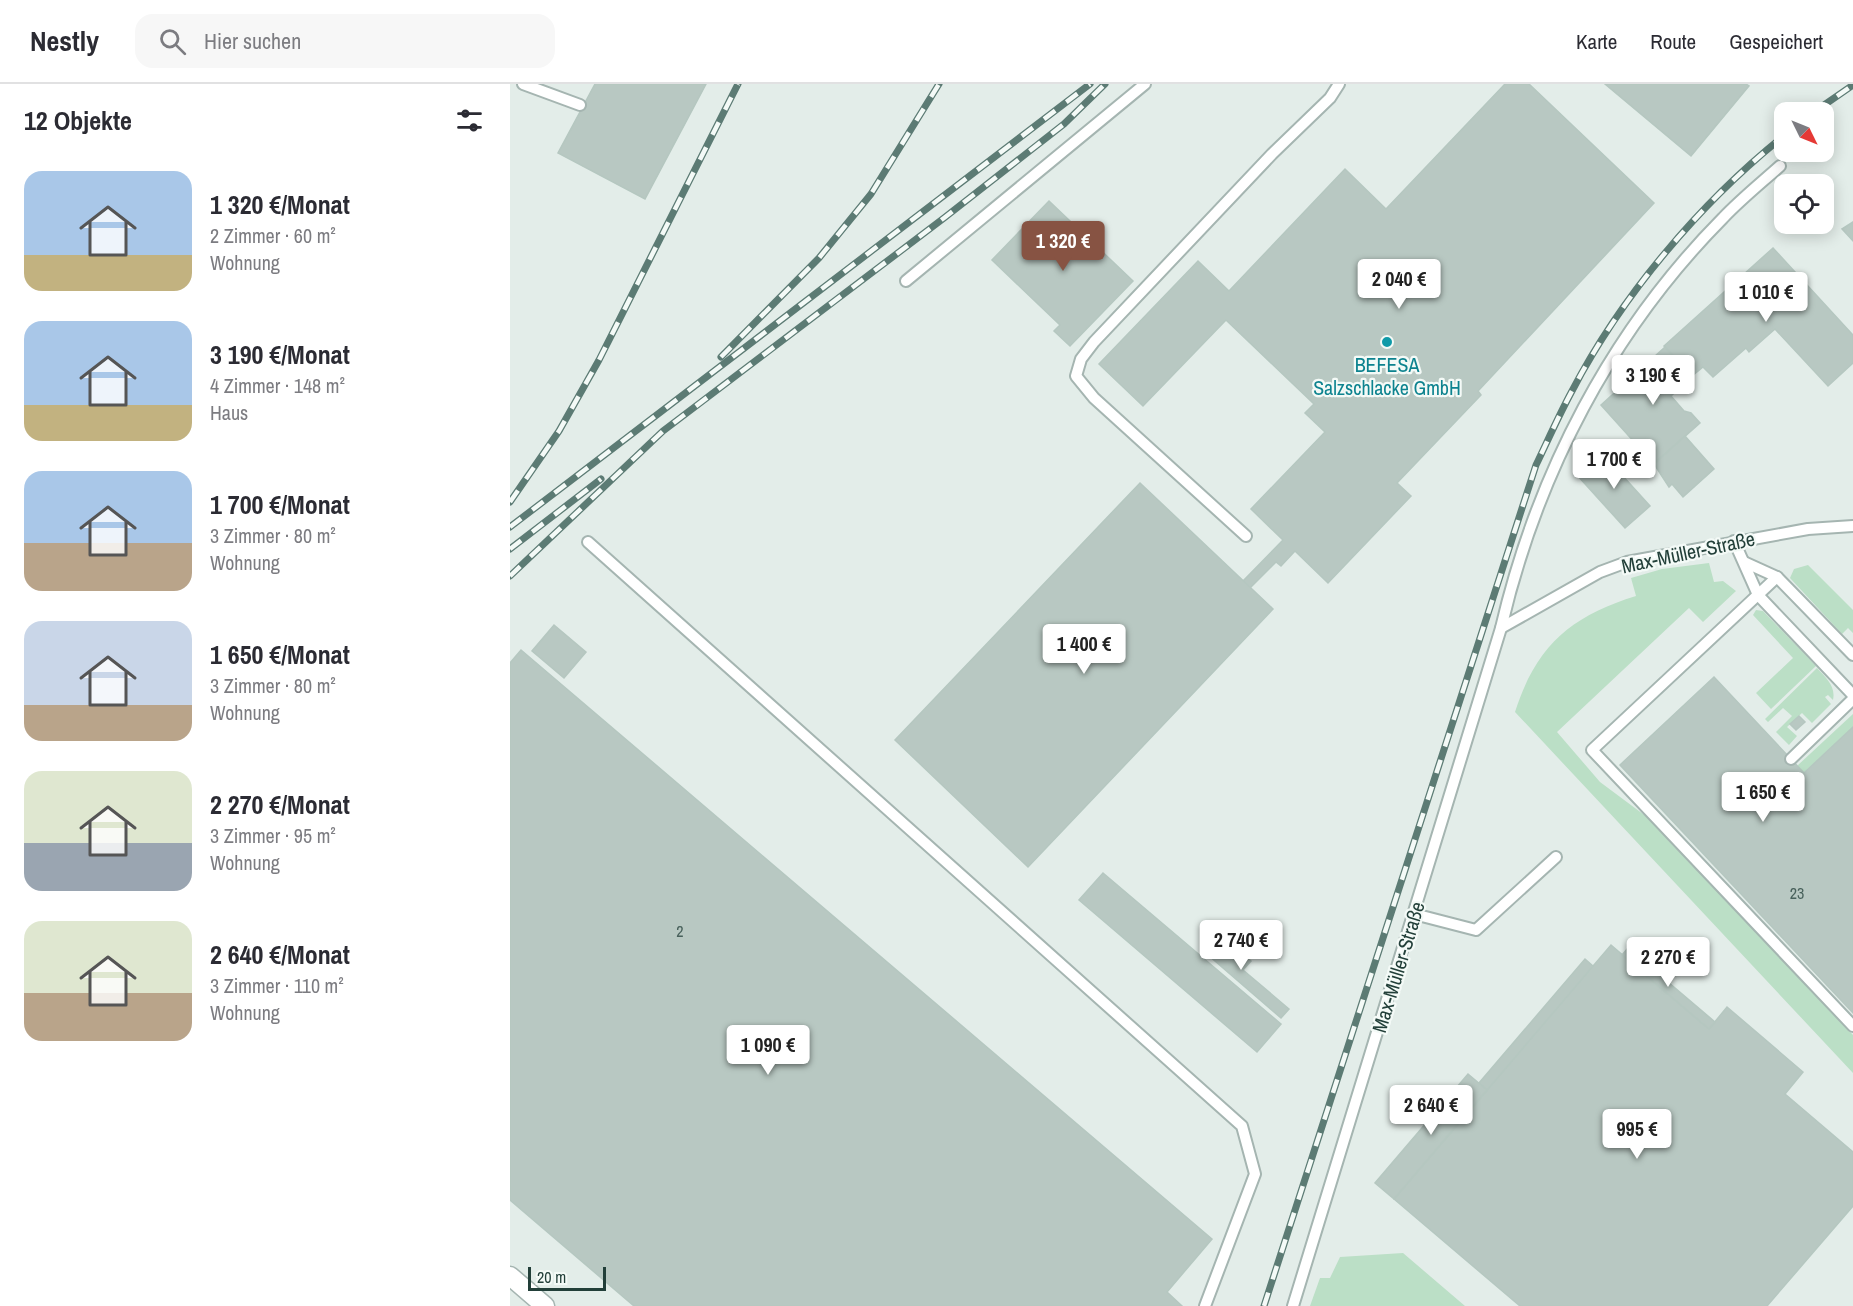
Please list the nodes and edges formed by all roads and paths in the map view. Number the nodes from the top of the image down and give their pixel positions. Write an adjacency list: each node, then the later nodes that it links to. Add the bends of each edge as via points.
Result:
1 (523, 84): 4 (lane)
2 (1145, 84): 6 (lane)
3 (1339, 84): 8 (lane, via 1330,98 1094,342 1076,376 1094,398)
4 (580, 105)
5 (1780, 166): 14 (lane, Max-Müller-Straße, via 1723,217 1684,260 1610,360 1551,471 1513,579)
6 (906, 281)
7 (1853, 526): 9 (lane, Max-Müller-Straße)
8 (1246, 537)
9 (1734, 541): 11 (lane); 14 (lane, Max-Müller-Straße, via 1609,568)
10 (588, 542): 23 (lane, via 1242,1126 1255,1174)
11 (1744, 562): 12 (lane); 13 (lane)
12 (1777, 578): 13 (lane); 15 (lane)
13 (1758, 595): 16 (lane); 20 (lane, via 1592,750)
14 (1502, 628): 19 (lane, Max-Müller-Straße)
15 (1853, 655)
16 (1853, 697): 17 (lane)
17 (1791, 759)
18 (1556, 857): 19 (lane, via 1476,930)
19 (1414, 914): 24 (lane, Max-Müller-Straße)
20 (1853, 1026)
21 (510, 1276): 22 (street)
22 (545, 1306)
23 (1205, 1306)
24 (1293, 1306)

